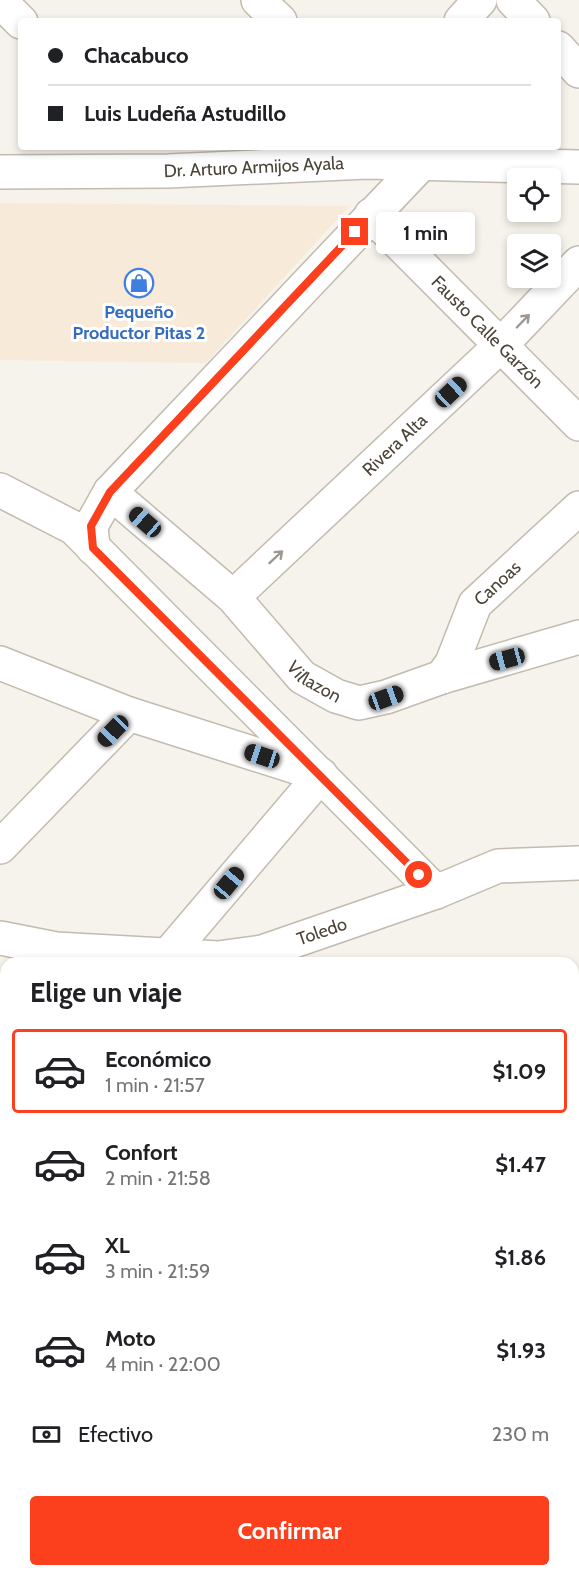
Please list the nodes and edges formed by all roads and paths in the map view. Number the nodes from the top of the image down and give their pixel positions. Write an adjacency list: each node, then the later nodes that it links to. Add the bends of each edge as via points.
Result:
1 (258, 0): 5 (street)
2 (480, 0): 6 (street)
3 (513, 0): 7 (street)
4 (0, 1): 8 (street)
5 (277, 18)
6 (464, 18)
7 (530, 18)
8 (18, 19)
9 (561, 51): 10 (street)
10 (579, 71)
11 (147, 150): 15 (street)
12 (368, 155): 13 (street, Dr. Arturo Armijos Ayala); 15 (street, Dr. Arturo Armijos Ayala)
13 (422, 163): 14 (street, Dr. Arturo Armijos Ayala); 17 (street)
14 (579, 167)
15 (168, 171): 16 (street, Dr. Arturo Armijos Ayala)
16 (0, 172)
17 (371, 215): 19 (street, Fausto Calle Garzón); 22 (street)
18 (579, 263): 19 (street, Rivera Alta, one-way to 18)
19 (501, 345): 20 (street, Fausto Calle Garzón); 25 (street, Rivera Alta, one-way to 19)
20 (579, 424)
21 (0, 490): 24 (street, via 74,528)
22 (110, 492): 24 (street, via 91,526); 25 (street, Villazon)
23 (579, 508): 28 (street, Canoas, via 475,604 452,663)
24 (93, 548): 30 (street)
25 (233, 597): 28 (street, Villazon, via 302,677 336,696 359,703 386,698)
26 (579, 637): 28 (street, Villazon)
27 (0, 663): 29 (street)
28 (442, 677)
29 (129, 714): 30 (street); 31 (street)
30 (321, 775): 33 (street); 35 (street)
31 (0, 847)
32 (579, 863): 33 (street, Toledo, via 498,866)
33 (436, 892): 37 (street, Toledo, via 262,952)
34 (0, 938): 35 (street, Toledo, via 56,949)
35 (168, 955): 36 (street, Toledo)
36 (201, 957)
37 (225, 957)

